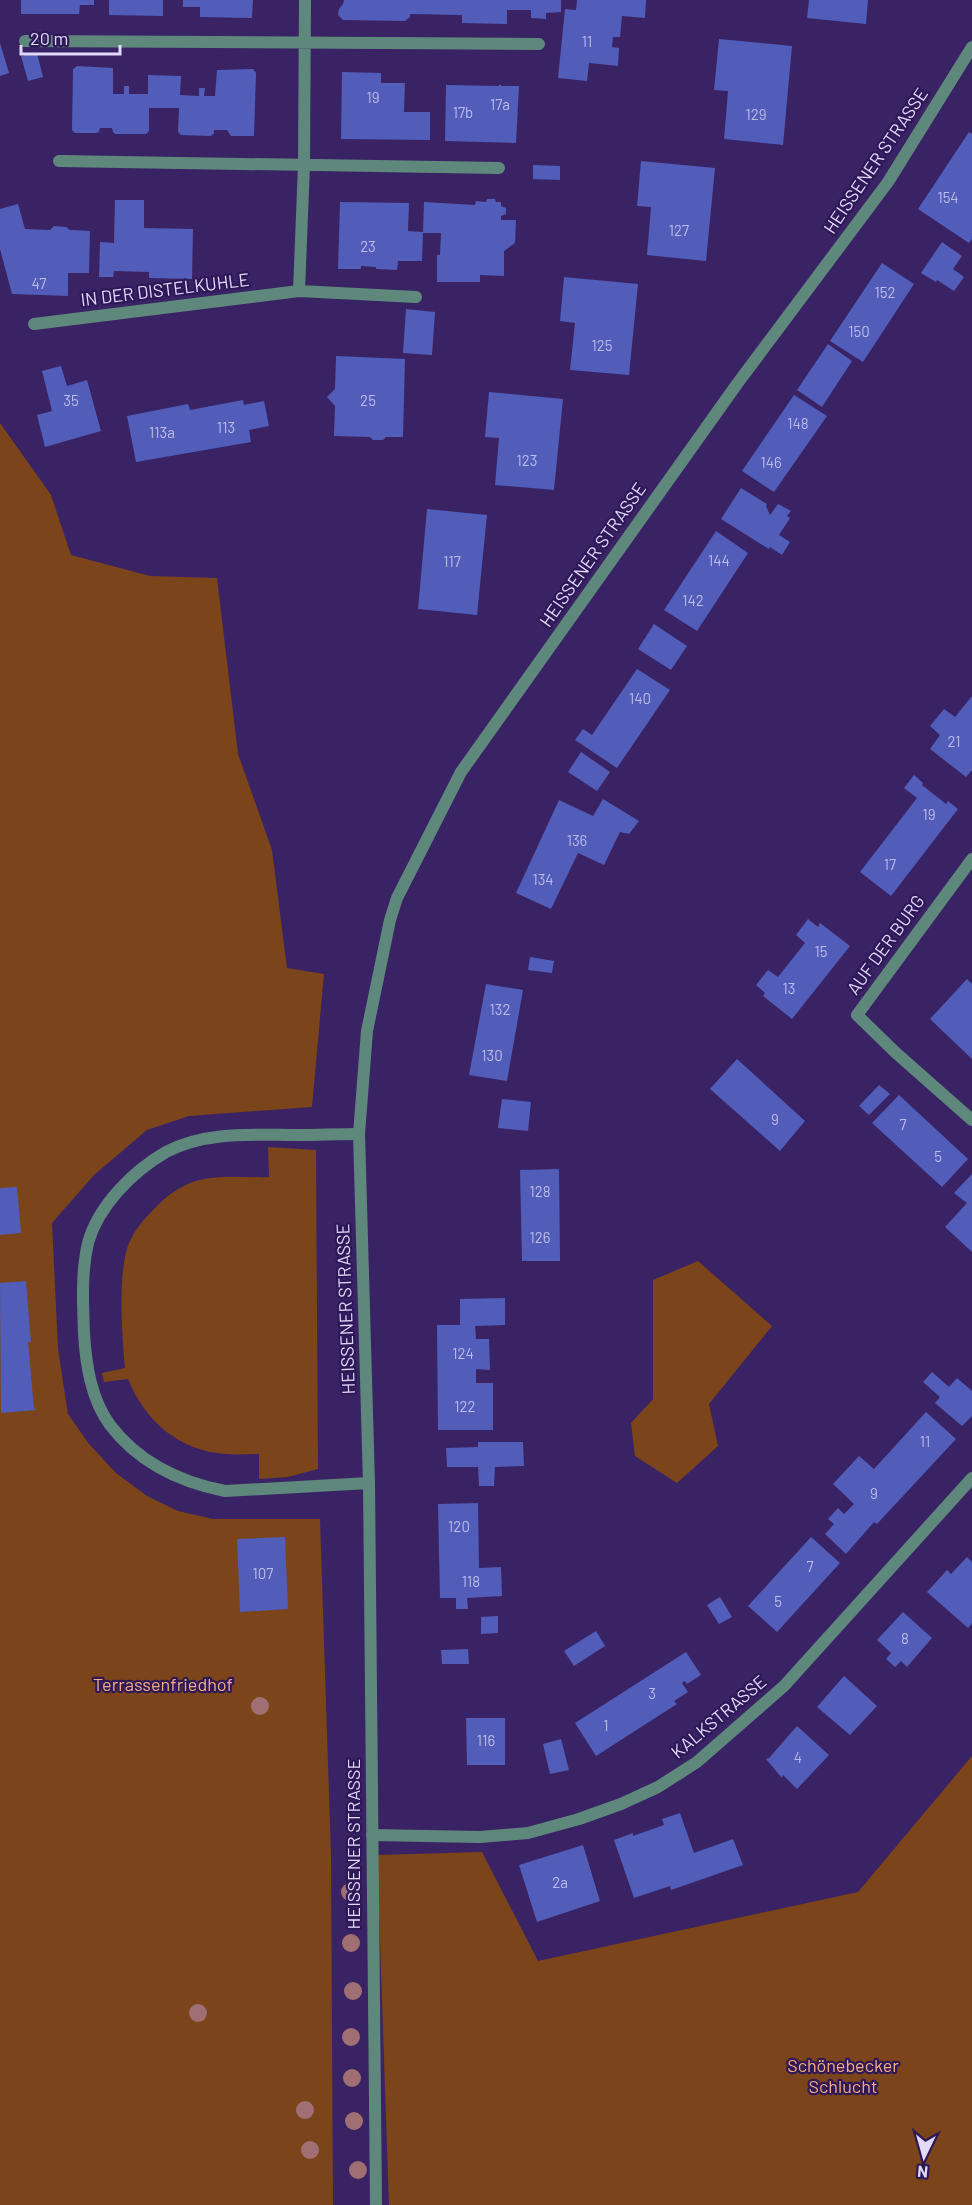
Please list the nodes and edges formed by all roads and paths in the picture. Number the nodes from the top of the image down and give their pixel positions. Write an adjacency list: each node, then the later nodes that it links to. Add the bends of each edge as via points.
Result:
1 (305, 0): 3 (street)
2 (25, 41): 3 (street)
3 (306, 43): 4 (street); 7 (street)
4 (539, 44)
5 (972, 47): 14 (street, HEISSENER STRASSE, via 888,182 737,384 461,772 397,898 390,920 367,1030)
6 (59, 161): 7 (street)
7 (304, 165): 8 (street); 9 (street)
8 (499, 168)
9 (299, 291): 10 (street, IN DER DISTELKUHLE); 11 (street, IN DER DISTELKUHLE)
10 (416, 297)
11 (34, 324)
12 (972, 859): 13 (street, AUF DER BURG, via 857,1015)
13 (972, 1120)
14 (359, 1134): 16 (street, HEISSENER STRASSE); 16 (street, via 244,1135 195,1140 166,1152 123,1186 97,1222 88,1242 83,1274 83,1315 89,1376 98,1404 122,1440 160,1470 225,1491)
15 (972, 1478): 17 (street, KALKSTRASSE, via 784,1686 697,1762 658,1786 621,1804 528,1833 480,1837)
16 (369, 1483): 17 (street, HEISSENER STRASSE)
17 (372, 1836): 18 (street, HEISSENER STRASSE)
18 (376, 2205)

